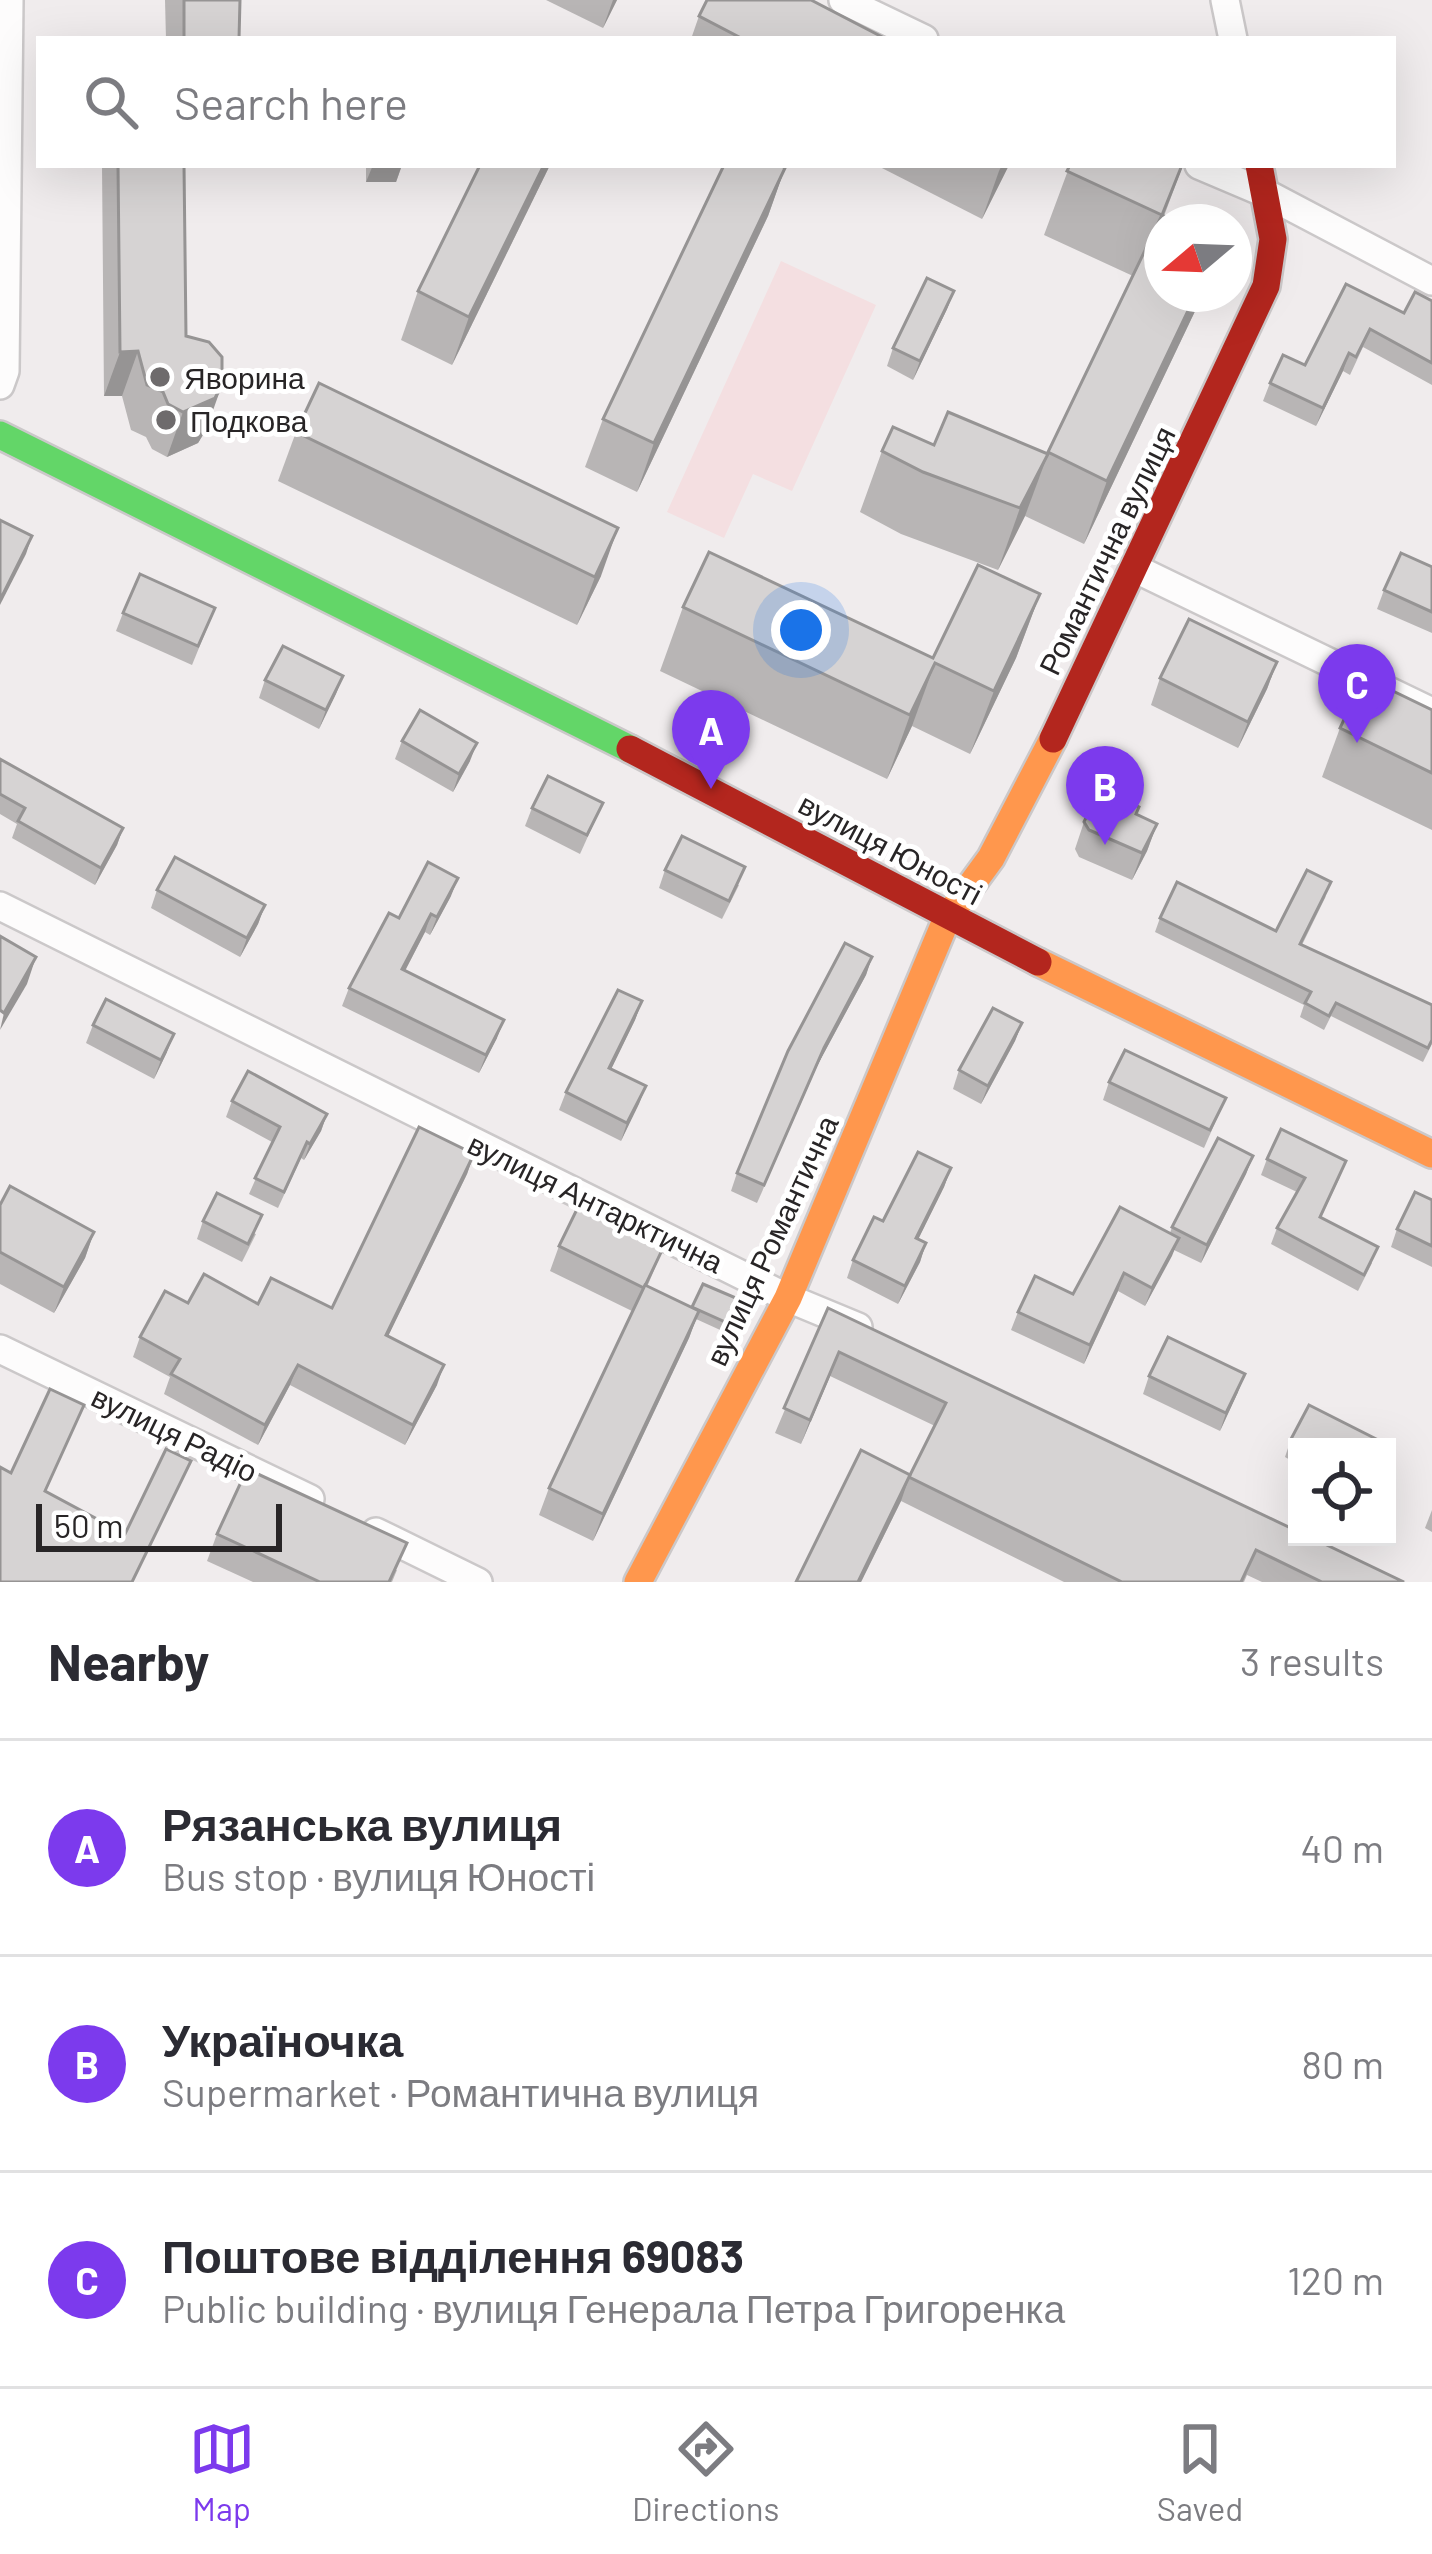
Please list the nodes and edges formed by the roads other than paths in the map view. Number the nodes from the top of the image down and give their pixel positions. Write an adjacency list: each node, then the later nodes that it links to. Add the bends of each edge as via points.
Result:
1 (9, 0): 9 (street)
2 (844, 0): 4 (street)
3 (1225, 0): 5 (street)
4 (918, 36)
5 (1232, 36)
6 (1212, 168): 7 (street)
7 (1262, 179): 8 (street); 11 (street, Романтична вулиця, via 1273,239 1266,286)
8 (1432, 281)
9 (0, 385)
10 (0, 435): 14 (street, вулиця Юності, via 711,789)
11 (1136, 569): 12 (street); 14 (street, Романтична вулиця, via 1007,834)
12 (1432, 712)
13 (0, 906): 16 (street, вулиця Антарктична)
14 (947, 917): 15 (street, вулиця Юності); 16 (street, вулиця Романтична)
15 (1432, 1154)
16 (788, 1298): 17 (street, вулиця Антарктична); 20 (street, вулиця Романтична)
17 (879, 1337)
18 (0, 1349): 19 (street, вулиця Радіо)
19 (478, 1582)
20 (638, 1582)

